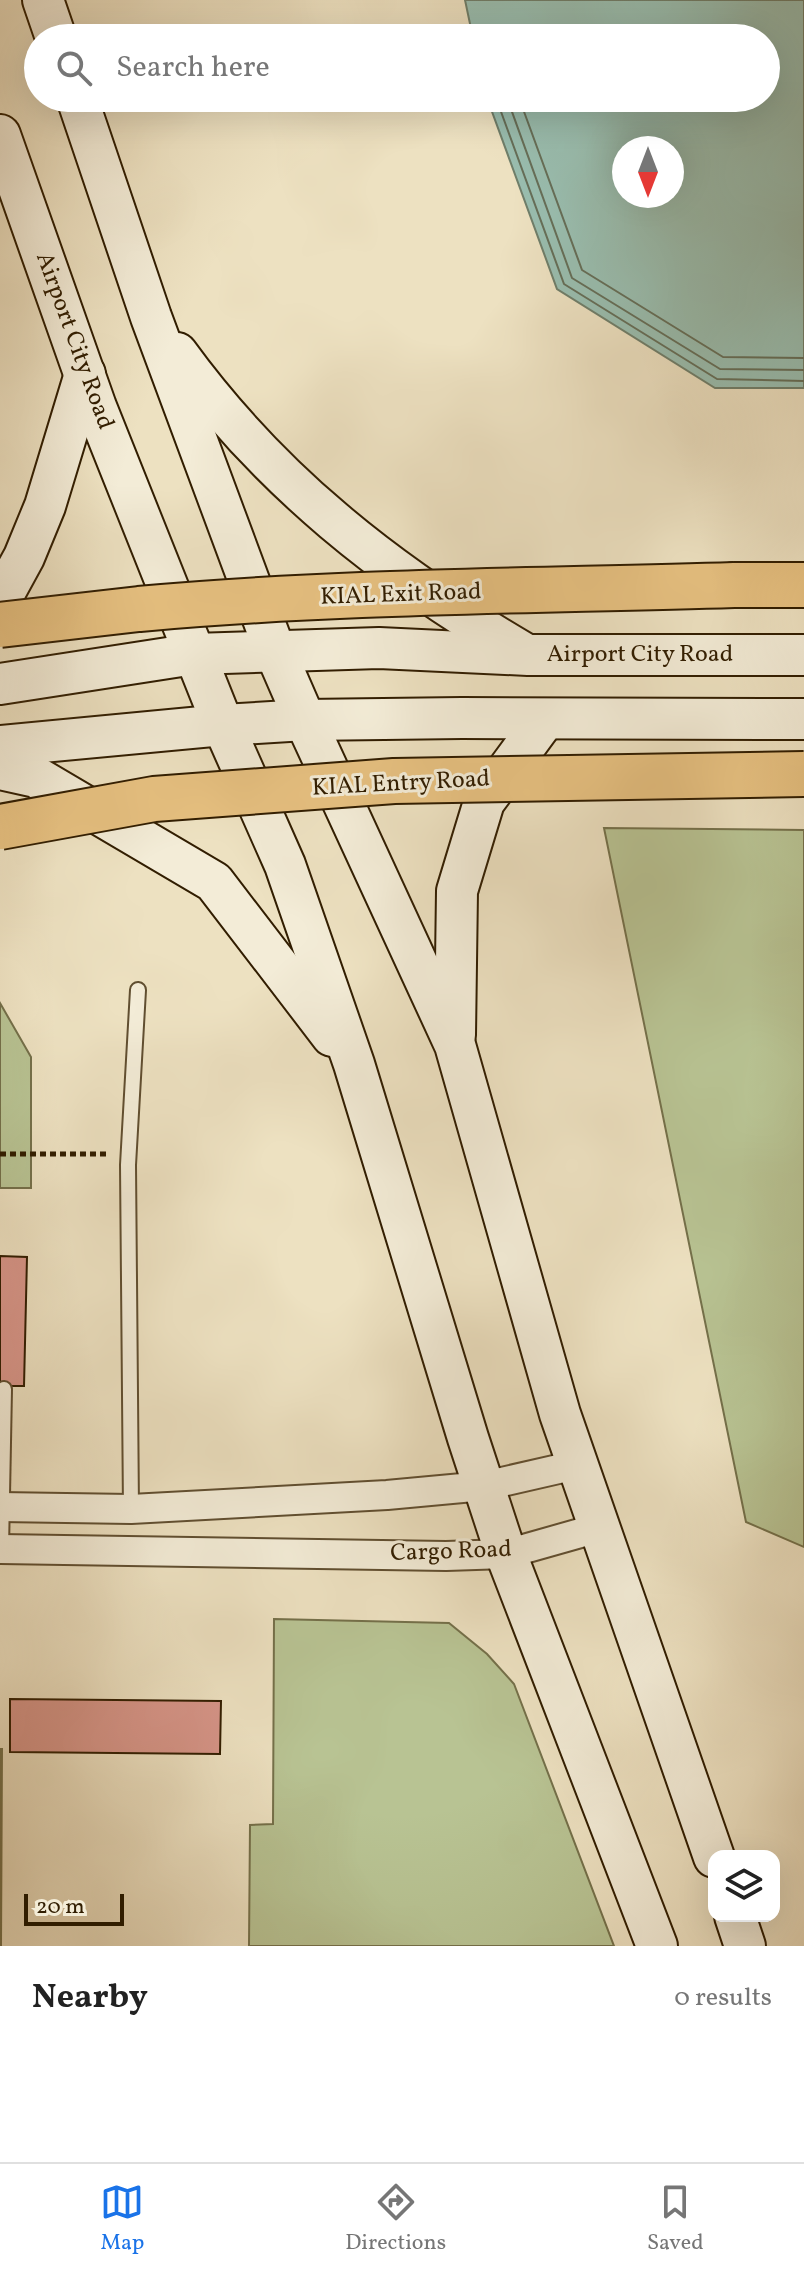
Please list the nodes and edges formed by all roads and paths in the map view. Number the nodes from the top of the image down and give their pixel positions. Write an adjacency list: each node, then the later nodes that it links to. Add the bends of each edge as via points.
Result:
1 (43, 0): 2 (main road)
2 (51, 24)
3 (82, 112): 5 (main road)
4 (0, 135): 6 (main road, Airport City Road)
5 (151, 317): 10 (main road); 12 (main road, via 221,408 321,511 408,580)
6 (85, 374): 8 (main road, via 45,506); 11 (main road, Airport City Road)
7 (804, 585): 9 (main road, KIAL Exit Road, bridge, via 254,601)
8 (0, 601)
9 (0, 625)
10 (275, 651): 11 (main road); 12 (main road, Airport City Road, via 379,648); 17 (main road)
11 (194, 654): 14 (main road); 18 (main road, Airport City Road)
12 (528, 655): 13 (main road, Airport City Road)
13 (804, 655)
14 (0, 684)
15 (545, 719): 16 (main road); 17 (main road); 24 (main road, via 484,802 457,891)
16 (804, 719)
17 (305, 720): 18 (main road); 24 (main road)
18 (223, 725): 19 (main road); 25 (main road, Airport City Road, via 285,865)
19 (0, 746)
20 (0, 769): 25 (main road, via 36,777 214,882)
21 (804, 774): 22 (main road, KIAL Entry Road, bridge, via 394,781 154,799)
22 (0, 827)
23 (138, 990): 27 (lane)
24 (455, 1045): 29 (main road)
25 (354, 1064): 30 (main road, Airport City Road)
26 (0, 1154): 27 (path)
27 (128, 1154): 32 (lane)
28 (4, 1389): 31 (lane)
29 (576, 1465): 30 (street); 33 (main road)
30 (484, 1486): 32 (street); 35 (main road, Airport City Road)
31 (1, 1507): 32 (street); 34 (lane)
32 (131, 1509)
33 (598, 1528): 35 (street, Cargo Road); 36 (main road)
34 (0, 1549): 35 (street, Cargo Road)
35 (506, 1554): 38 (main road, Airport City Road)
36 (712, 1850)
37 (737, 1922): 39 (main road)
38 (657, 1946)
39 (745, 1946)

